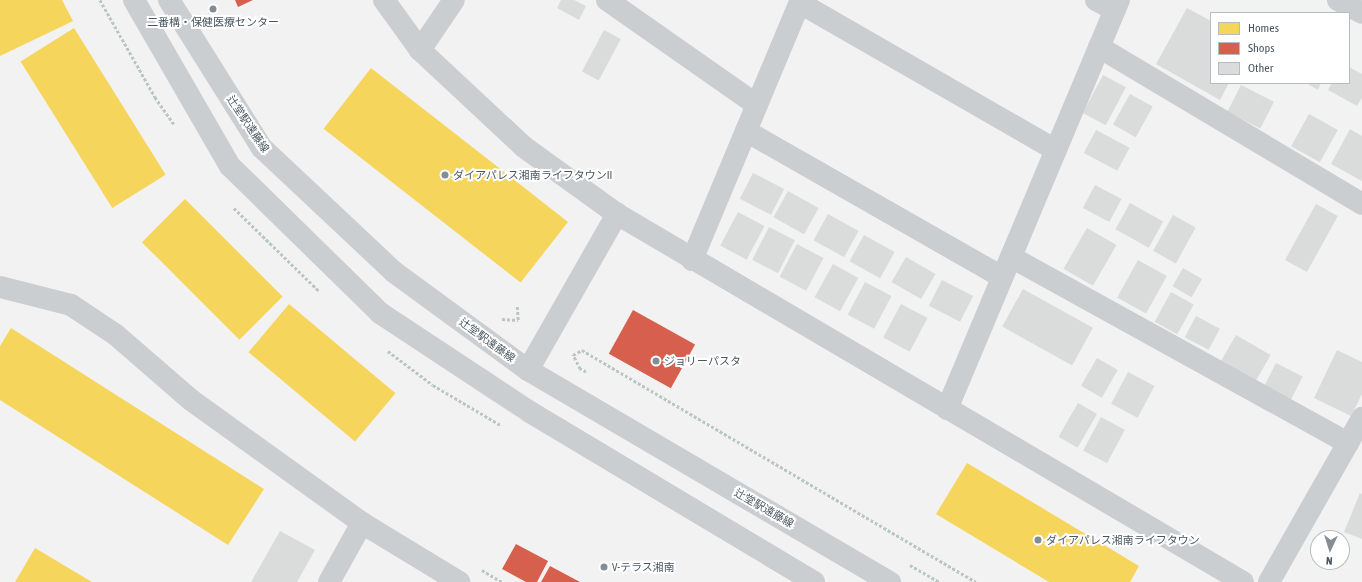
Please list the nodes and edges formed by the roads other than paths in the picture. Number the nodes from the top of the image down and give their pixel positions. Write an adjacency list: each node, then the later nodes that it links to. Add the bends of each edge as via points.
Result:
1 (134, 0): 29 (street, via 230,166 380,313 530,412)
2 (170, 0): 22 (street, 辻堂駅遠藤線, via 262,148 394,272)
3 (384, 0): 12 (street)
4 (454, 0): 12 (street)
5 (607, 0): 13 (street)
6 (1096, 0): 9 (street)
7 (1338, 0): 10 (street)
8 (800, 2): 13 (street); 15 (street)
9 (1117, 5): 11 (street)
10 (1362, 13)
11 (1099, 47): 15 (street); 16 (street)
12 (420, 50): 17 (street, via 524,147)
13 (757, 105): 14 (street)
14 (746, 131): 19 (street); 20 (street)
15 (1056, 150): 18 (street)
16 (1362, 204)
17 (618, 214): 19 (street); 22 (street)
18 (1011, 257): 20 (street); 25 (street)
19 (692, 260): 23 (street)
20 (1002, 278): 23 (street)
21 (0, 287): 26 (street, via 71,305 116,335 191,400)
22 (528, 370): 30 (street, 辻堂駅遠藤線)
23 (947, 409): 31 (street)
24 (1362, 418): 25 (street)
25 (1348, 443): 32 (street)
26 (362, 523): 27 (street); 28 (street)
27 (328, 582)
28 (460, 582)
29 (814, 582)
30 (890, 582)
31 (1243, 582)
32 (1270, 582)

